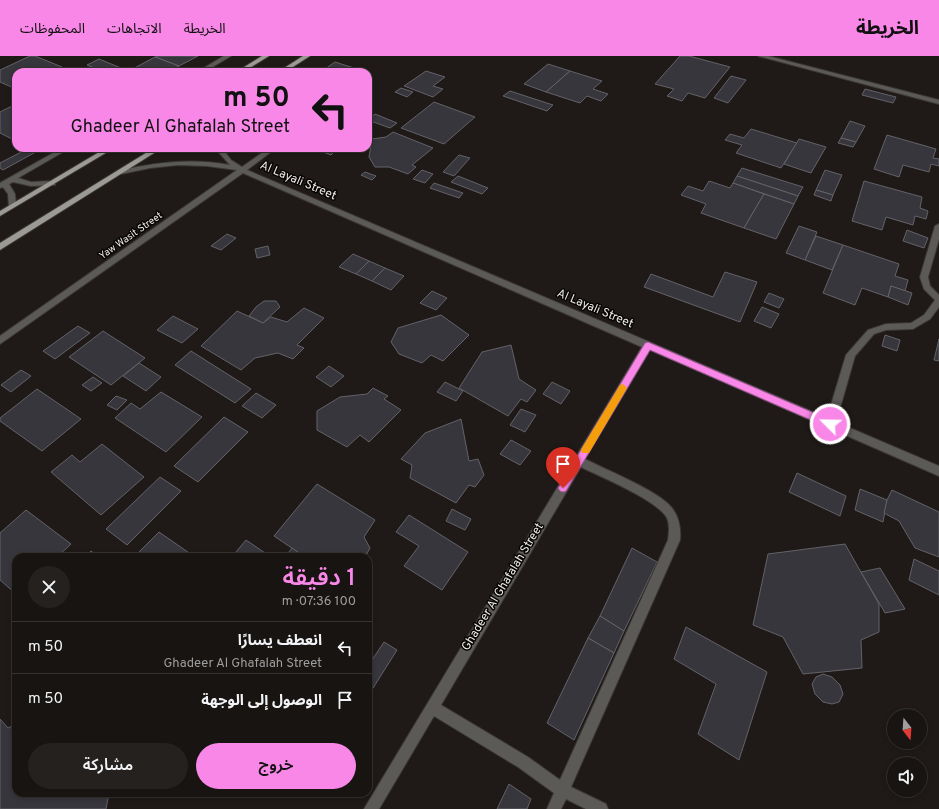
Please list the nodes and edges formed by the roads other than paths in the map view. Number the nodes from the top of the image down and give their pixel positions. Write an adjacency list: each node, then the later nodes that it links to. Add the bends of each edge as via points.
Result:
1 (228, 56): 5 (street)
2 (266, 56): 6 (main road)
3 (307, 56): 7 (main road)
4 (761, 56): 8 (street)
5 (207, 68)
6 (246, 68)
7 (288, 68)
8 (939, 102)
9 (60, 152): 16 (street)
10 (104, 152): 17 (main road)
11 (153, 152): 15 (main road)
12 (221, 152): 14 (street, Al Layali Street)
13 (267, 152): 14 (street, Yaw Wasit Street)
14 (242, 170): 15 (street, Al Layali Street, via 211,163 176,163); 24 (street, Yaw Wasit Street); 25 (street, Al Layali Street)
15 (121, 172): 22 (main road)
16 (12, 179): 17 (street, via 31,184); 18 (street)
17 (52, 183): 19 (main road)
18 (2, 185): 19 (street, via 11,189)
19 (12, 206): 20 (main road)
20 (0, 214)
21 (939, 226): 23 (street, via 924,277 929,291)
22 (0, 247)
23 (939, 300): 26 (street, via 927,317 913,326 886,327 871,332 851,355)
24 (0, 341)
25 (648, 345): 26 (street, Al Layali Street); 27 (street, Ghadeer Al Ghafalah Street)
26 (830, 424): 28 (street, Al Layali Street)
27 (579, 460): 29 (street, Ghadeer Al Ghafalah Street); 30 (street, via 663,505 672,516 676,528 674,540)
28 (939, 471)
29 (432, 707): 30 (street, via 523,762); 31 (street, Ghadeer Al Ghafalah Street)
30 (562, 790): 32 (street); 33 (street)
31 (371, 809)
32 (554, 809)
33 (601, 809)

